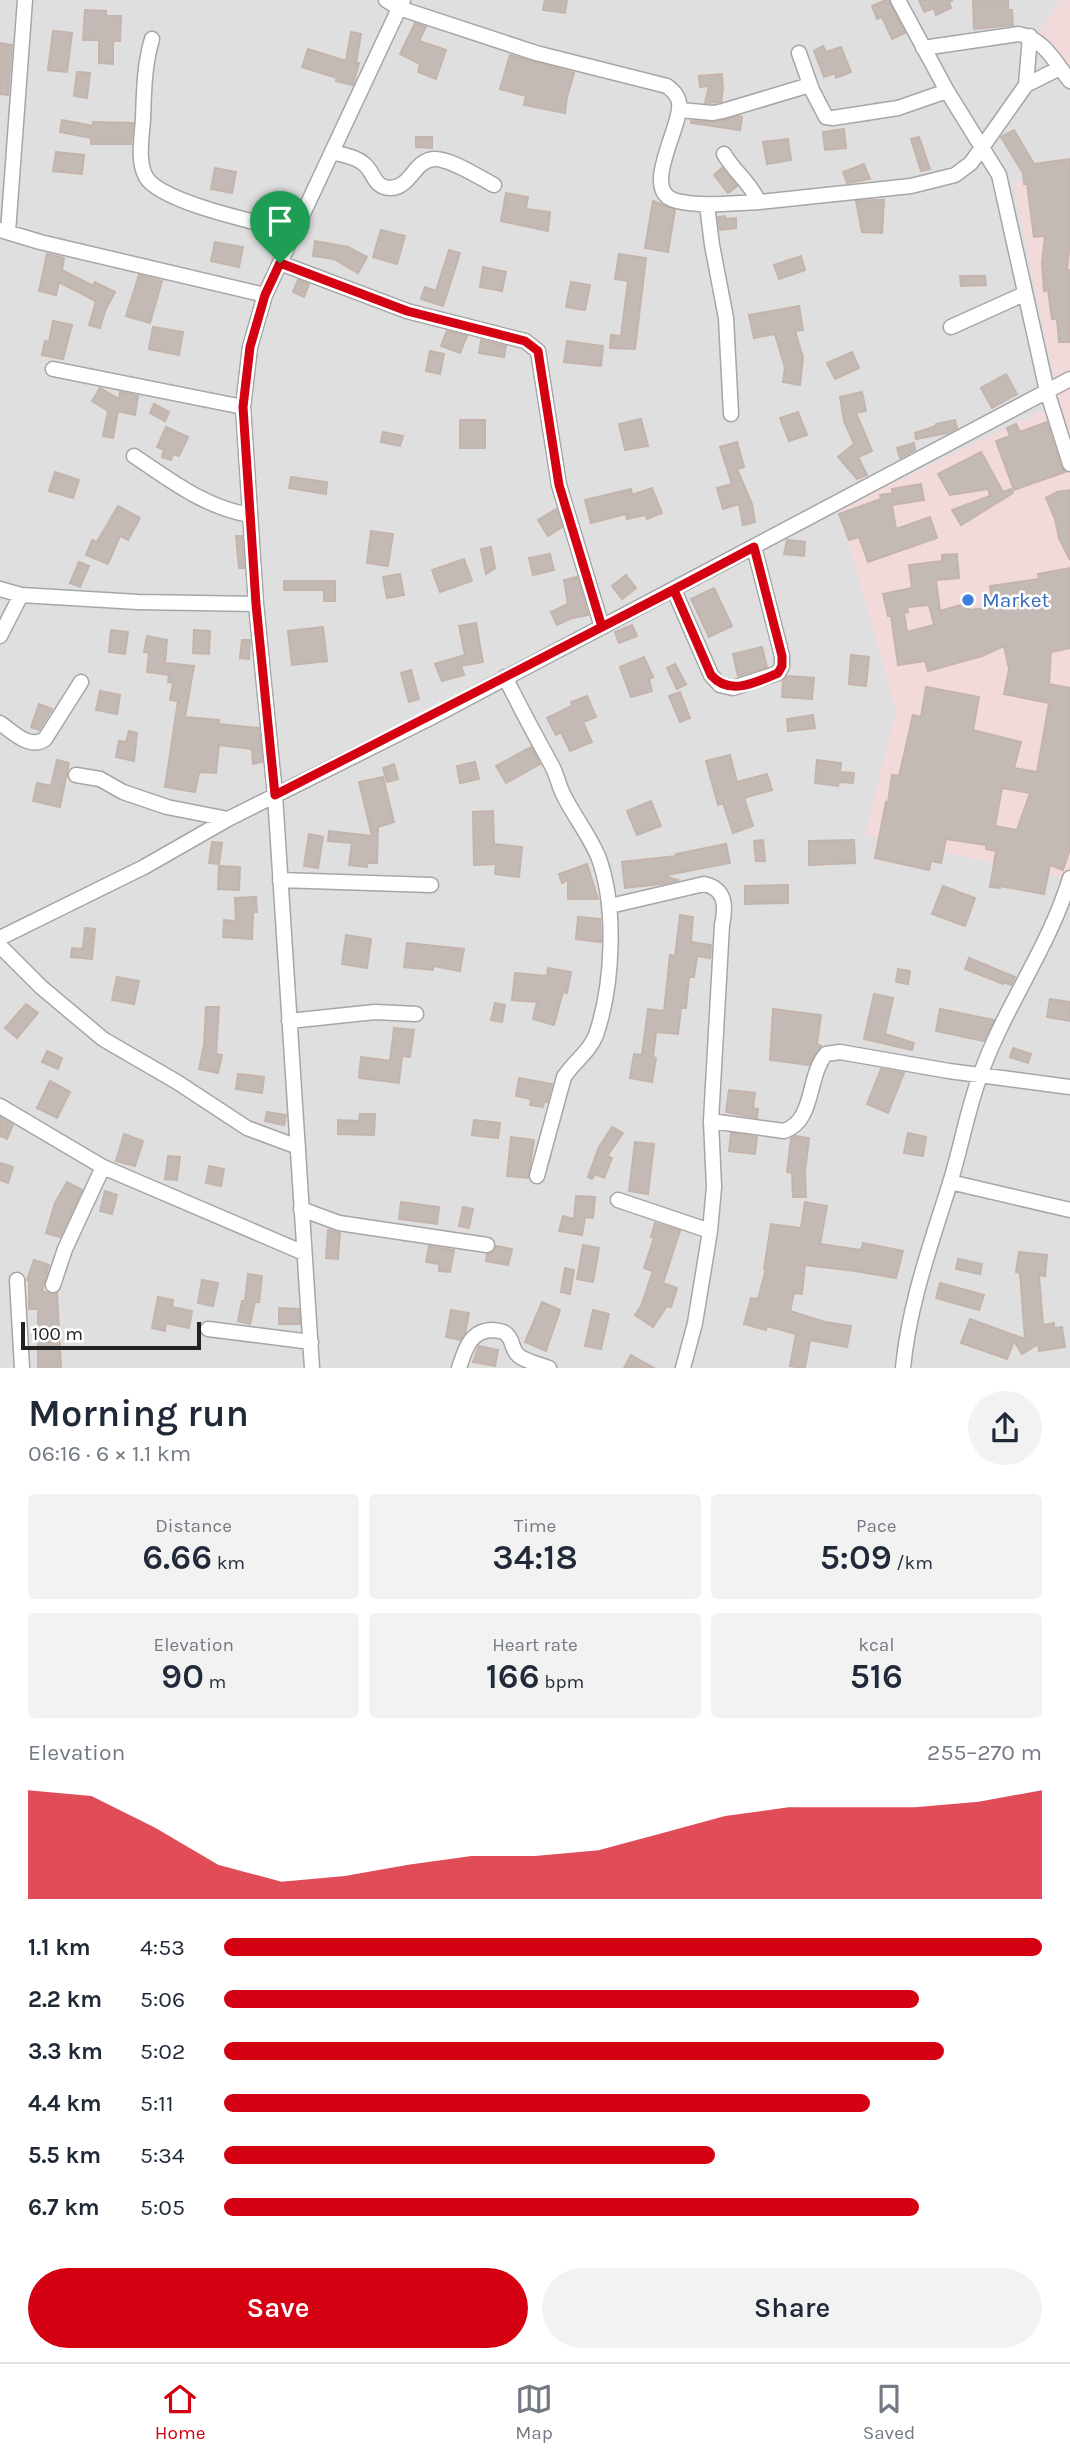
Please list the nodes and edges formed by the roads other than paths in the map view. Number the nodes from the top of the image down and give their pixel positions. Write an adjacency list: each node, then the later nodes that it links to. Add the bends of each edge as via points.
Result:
1 (25, 0): 21 (street)
2 (386, 0): 4 (street)
3 (898, 0): 7 (street)
4 (401, 4): 14 (street, via 536,53 660,82 674,91); 16 (street)
5 (1030, 36): 7 (street); 9 (street); 11 (street)
6 (152, 39): 22 (street, via 144,82 142,160 148,180 189,203)
7 (923, 48): 13 (street)
8 (799, 53): 12 (street)
9 (1060, 68): 10 (street); 11 (street)
10 (1070, 81)
11 (1026, 85): 15 (street)
12 (812, 90): 13 (street, via 822,113 833,118 898,108); 14 (street, via 803,87 713,113)
13 (947, 91): 15 (street)
14 (680, 110): 20 (street, via 665,157 662,189 674,201)
15 (981, 147): 19 (street, via 963,170 943,180); 24 (street, via 1001,183)
16 (333, 152): 18 (street, via 363,163 381,187 401,185 433,159); 22 (street)
17 (724, 154): 19 (street)
18 (495, 185)
19 (758, 202): 20 (street)
20 (708, 205): 31 (street, via 726,318)
21 (4, 231): 25 (street)
22 (295, 232): 23 (street)
23 (280, 263): 25 (street); 40 (street, via 407,311 525,341 538,351 559,485)
24 (1024, 294): 26 (street); 29 (street)
25 (265, 295): 30 (street, via 250,347)
26 (951, 327)
27 (53, 369): 30 (street)
28 (1070, 379): 29 (street)
29 (1047, 391): 33 (street); 35 (street)
30 (243, 407): 34 (street)
31 (731, 414)
32 (134, 456): 34 (street, via 216,508)
33 (1070, 464)
34 (250, 515): 39 (street)
35 (754, 547): 37 (street); 37 (street, via 782,656 778,673 733,688 720,685 711,675)
36 (0, 589): 38 (street)
37 (674, 590): 40 (street)
38 (22, 595): 39 (street); 41 (street)
39 (256, 604): 46 (street)
40 (602, 627): 42 (street)
41 (0, 636)
42 (505, 677): 46 (street); 51 (street, via 598,857)
43 (81, 682): 44 (street, via 38,744)
44 (0, 723)
45 (76, 775): 47 (street, via 100,779 167,807)
46 (275, 795): 47 (street); 49 (street)
47 (228, 818): 53 (street, via 144,867)
48 (1070, 878): 52 (street)
49 (280, 880): 50 (street); 56 (street)
50 (431, 885)
51 (610, 906): 60 (street, via 704,884 714,886 722,895 725,909); 63 (street, via 610,973 595,1036 564,1077)
52 (1065, 911): 57 (street, via 1024,980)
53 (0, 938)
54 (0, 946): 61 (street, via 103,1039 247,1128)
55 (416, 1014): 56 (street, via 375,1012)
56 (289, 1021): 61 (street)
57 (980, 1075): 58 (street); 60 (street, via 840,1052 826,1054 819,1062 804,1114 794,1128 784,1131); 64 (street)
58 (1070, 1087)
59 (0, 1106): 62 (street)
60 (711, 1121): 68 (street, via 714,1187)
61 (298, 1147): 66 (street)
62 (103, 1167): 70 (street); 72 (street)
63 (537, 1176)
64 (950, 1182): 67 (street); 80 (street, via 927,1253)
65 (618, 1200): 68 (street)
66 (301, 1209): 69 (street, via 340,1223); 70 (street)
67 (1070, 1210)
68 (710, 1231): 79 (street)
69 (487, 1245)
70 (304, 1252): 74 (street)
71 (17, 1280): 75 (street)
72 (53, 1285)
73 (208, 1329): 74 (street)
74 (311, 1342): 76 (street)
75 (22, 1368)
76 (313, 1368)
77 (459, 1368): 78 (street, via 472,1337 492,1330 505,1332 519,1356)
78 (549, 1368)
79 (683, 1368)
80 (903, 1368)

